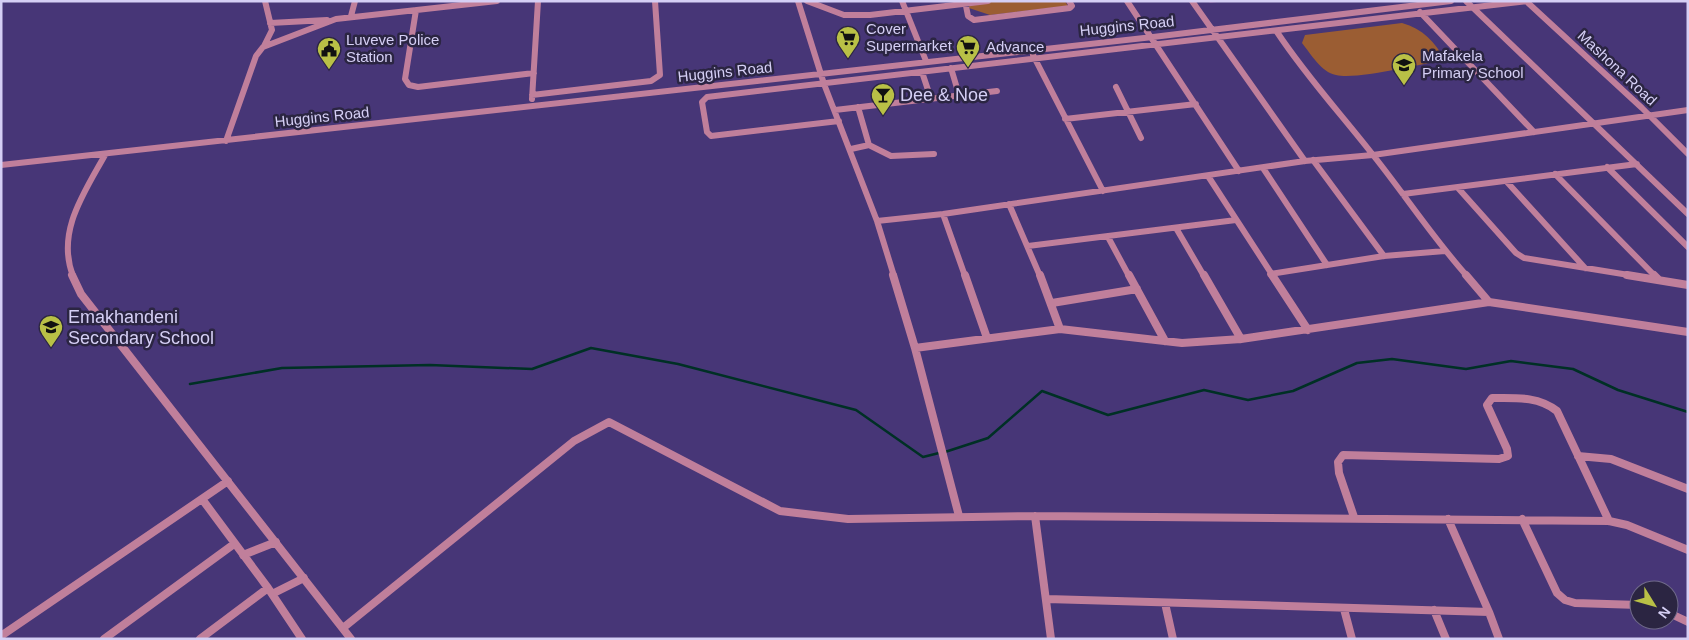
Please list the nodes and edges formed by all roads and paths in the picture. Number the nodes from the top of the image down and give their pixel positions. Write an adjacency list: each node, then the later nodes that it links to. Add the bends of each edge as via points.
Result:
1 (265, 1): 24 (street)
2 (355, 1): 22 (street)
3 (497, 1): 19 (street)
4 (538, 1): 36 (street)
5 (655, 1): 41 (street, via 660,75 651,81)
6 (798, 1): 37 (street)
7 (807, 1): 20 (street, via 844,15)
8 (902, 1): 20 (street)
9 (988, 1): 16 (street)
10 (1069, 1): 16 (street, via 1070,8 974,20 968,16)
11 (1128, 1): 27 (street)
12 (1192, 1): 25 (street)
13 (1451, 1): 17 (street, Huggins Road)
14 (1466, 1): 18 (street)
15 (1526, 1): 18 (street); 50 (street, Mashona Road)
16 (965, 3): 20 (street)
17 (1414, 6): 21 (street); 25 (street, Huggins Road)
18 (1473, 8): 21 (street); 53 (street)
19 (416, 10): 22 (street); 36 (street, via 405,80 409,85 418,87)
20 (906, 11): 33 (street)
21 (1422, 14): 26 (street); 54 (street)
22 (351, 16): 23 (street)
23 (336, 19): 24 (street); 30 (street)
24 (270, 23): 30 (street, via 271,38)
25 (1210, 30): 27 (street, Huggins Road); 28 (street)
26 (1277, 32): 28 (street); 61 (street, via 1300,66)
27 (1153, 37): 29 (street); 31 (street, Huggins Road)
28 (1216, 38): 29 (street); 64 (street)
29 (1158, 45): 32 (street); 44 (street)
30 (263, 46): 56 (street, via 256,56)
31 (1030, 49): 32 (street); 33 (street, Huggins Road)
32 (1035, 58): 34 (street); 51 (street)
33 (926, 61): 37 (street, Huggins Road)
34 (951, 68): 35 (street); 42 (street)
35 (922, 72): 38 (street); 43 (street)
36 (534, 73): 41 (street)
37 (820, 74): 38 (street); 45 (street, Huggins Road)
38 (824, 84): 47 (street); 52 (street, via 705,98 702,102 707,132 711,136)
39 (1116, 87): 49 (street)
40 (997, 91): 42 (street)
41 (532, 95): 45 (street)
42 (959, 96): 43 (street)
43 (931, 99): 46 (street)
44 (1196, 104): 49 (street); 69 (street)
45 (532, 106): 56 (street, Huggins Road)
46 (858, 107): 47 (street); 57 (street)
47 (835, 110): 52 (street)
48 (1688, 110): 50 (street)
49 (1129, 112): 51 (street); 55 (street)
50 (1650, 116): 53 (street); 60 (street, Mashona Road)
51 (1065, 119): 74 (street)
52 (839, 121): 58 (street)
53 (1593, 124): 54 (street); 65 (street)
54 (1534, 132): 61 (street)
55 (1141, 138)
56 (226, 140): 62 (street, Huggins Road)
57 (869, 145): 58 (street); 59 (street, via 891,156)
58 (851, 150): 80 (street)
59 (934, 154)
60 (1688, 154)
61 (1373, 155): 63 (street); 75 (street)
62 (105, 156): 66 (street, Huggins Road); 103 (street, via 70,227 67,253 71,270 81,294)
63 (1313, 160): 64 (street); 86 (street)
64 (1304, 161): 68 (street)
65 (1637, 164): 67 (street); 78 (street)
66 (1, 166)
67 (1607, 167): 70 (street); 84 (street)
68 (1263, 168): 69 (street); 87 (street)
69 (1239, 171): 71 (street)
70 (1555, 174): 72 (street); 90 (street)
71 (1208, 176): 74 (street); 79 (street)
72 (1508, 182): 73 (street); 88 (street)
73 (1458, 188): 75 (street); 88 (street, via 1519,256)
74 (1103, 191): 76 (street)
75 (1403, 194): 85 (street)
76 (1009, 204): 77 (street); 83 (street)
77 (943, 214): 80 (street); 98 (street)
78 (1688, 214)
79 (1236, 220): 81 (street); 89 (street)
80 (877, 221): 101 (street)
81 (1176, 228): 82 (street); 99 (street)
82 (1108, 237): 83 (street); 92 (street)
83 (1028, 246): 94 (street)
84 (1688, 248)
85 (1445, 251): 86 (street); 93 (street)
86 (1384, 256): 87 (street)
87 (1327, 265): 89 (street)
88 (1585, 268): 90 (street)
89 (1270, 274): 96 (street)
90 (1659, 281): 91 (street)
91 (1688, 285)
92 (1137, 289): 94 (street); 100 (street)
93 (1489, 302): 96 (street); 97 (street)
94 (1052, 303): 95 (street)
95 (1060, 329): 98 (street); 100 (street)
96 (1308, 330): 99 (street)
97 (1688, 332)
98 (987, 338): 101 (street)
99 (1241, 339): 100 (street)
100 (1165, 341)
101 (915, 348): 106 (street)
102 (1578, 456): 104 (street, via 1610,458); 108 (street, via 1557,411 1548,402 1492,398 1487,405 1489,414 1508,445 1508,456 1342,456 1338,462 1339,473); 111 (street)
103 (228, 481): 105 (street); 112 (street)
104 (1688, 489)
105 (202, 498): 113 (street); 125 (street)
106 (960, 516): 107 (street); 124 (street, via 848,519 789,514 609,422 574,441)
107 (1035, 516): 108 (street); 118 (street)
108 (1354, 517): 109 (street)
109 (1448, 519): 110 (street); 123 (street)
110 (1522, 519): 111 (street); 120 (street, via 1557,593 1565,600)
111 (1609, 521): 114 (street)
112 (276, 542): 115 (street); 116 (street)
113 (234, 544): 115 (street); 127 (street)
114 (1688, 550)
115 (243, 555): 117 (street)
116 (304, 578): 117 (street); 124 (street)
117 (270, 591): 126 (street); 128 (street)
118 (1047, 599): 119 (street); 130 (street)
119 (1165, 603): 121 (street); 131 (street)
120 (1629, 605)
121 (1344, 609): 122 (street); 132 (street)
122 (1434, 610): 123 (street); 133 (street)
123 (1489, 612): 134 (street)
124 (343, 628): 129 (street)
125 (1, 636)
126 (301, 638)
127 (104, 639)
128 (200, 639)
129 (351, 639)
130 (1051, 639)
131 (1173, 639)
132 (1352, 639)
133 (1446, 639)
134 (1499, 639)

